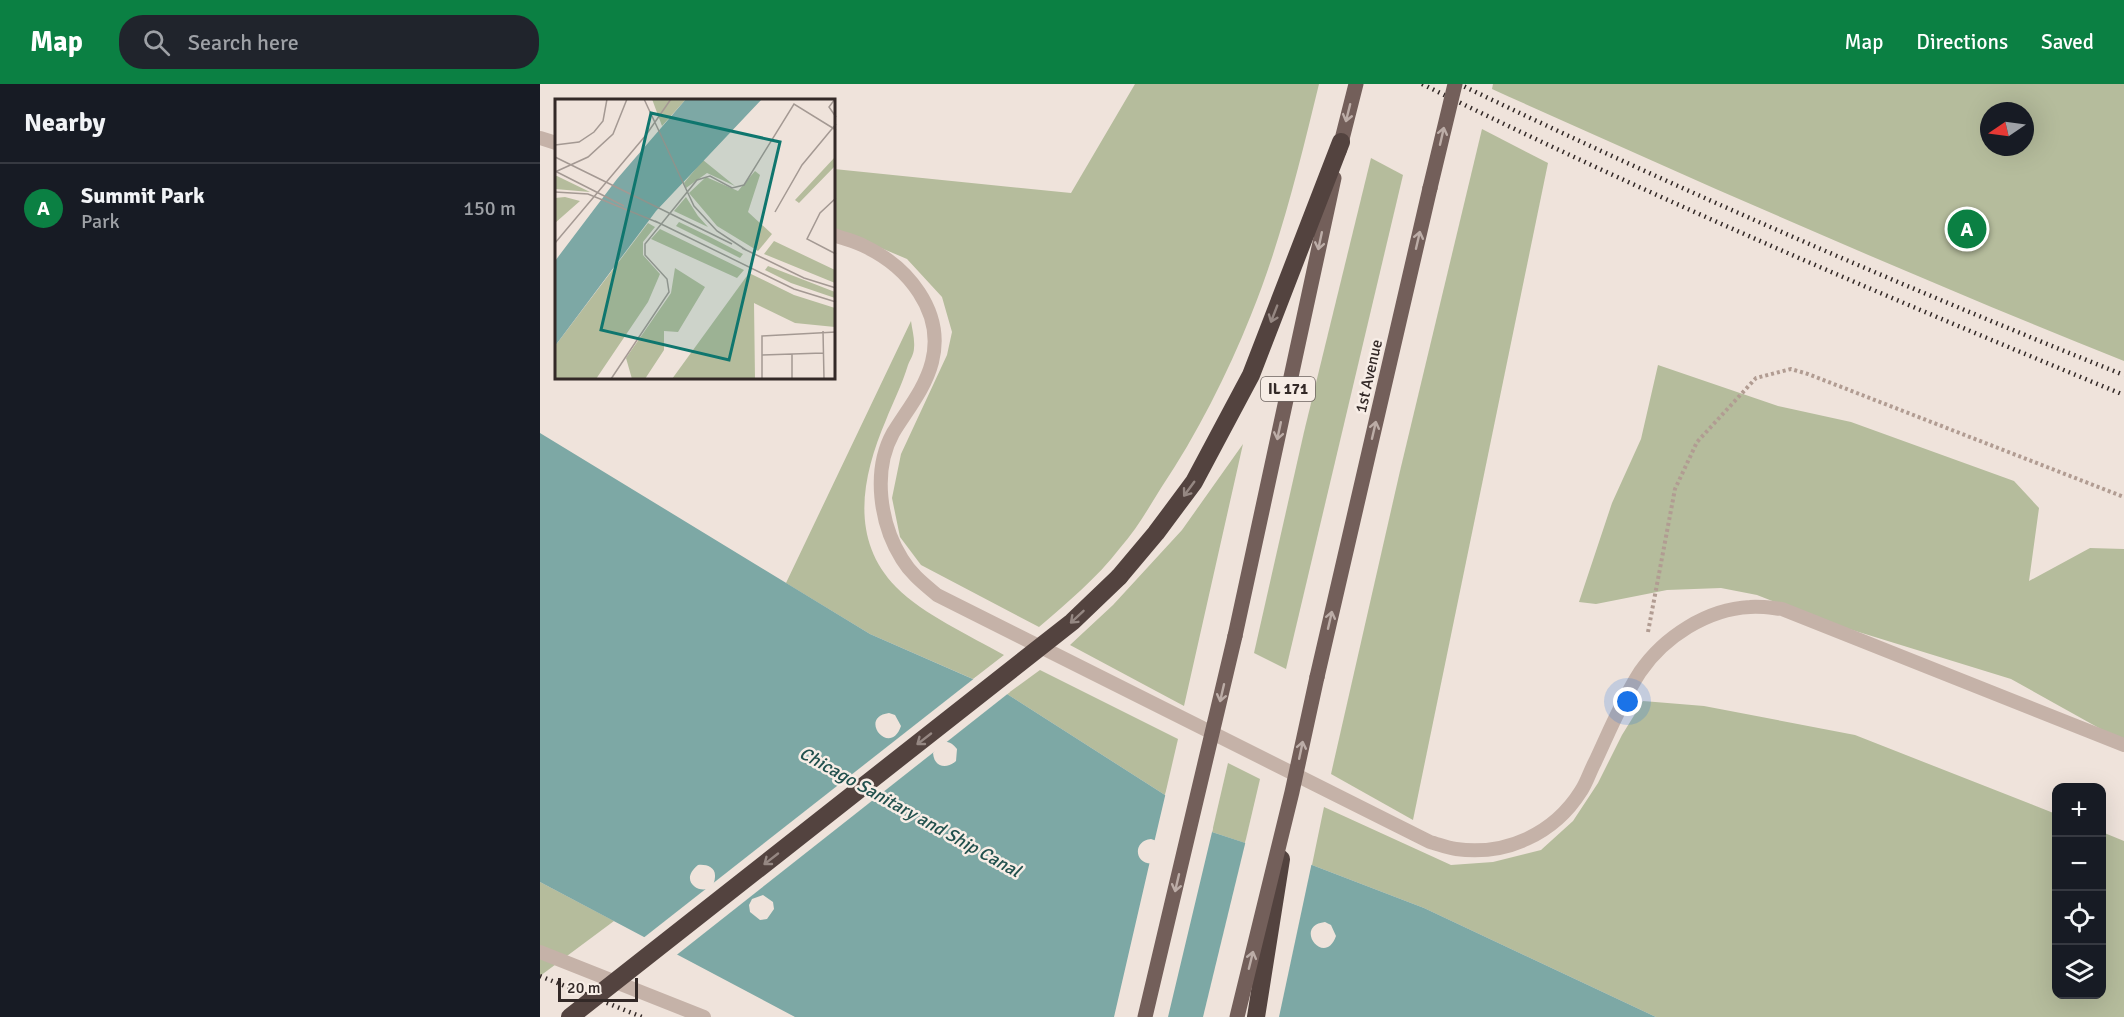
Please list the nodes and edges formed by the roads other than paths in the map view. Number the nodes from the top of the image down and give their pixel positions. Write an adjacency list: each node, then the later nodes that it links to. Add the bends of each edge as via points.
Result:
1 (1356, 84): 4 (main road, IL 171, one-way to 4)
2 (1455, 84): 8 (main road, 1st Avenue, one-way to 2, bridge)
3 (540, 138): 5 (lane)
4 (1341, 142): 10 (highway, one-way to 10, bridge, via 1251,375 1194,482 1119,577 1072,622); 12 (main road, IL 171, one-way to 12, bridge, via 1235,636)
5 (555, 143)
6 (836, 237): 7 (lane, via 864,245 909,277 930,316 933,360 917,396 893,434 881,482 882,510 891,539 914,576 937,595 1430,842 1456,849 1488,850 1513,846 1538,835 1581,791 1641,672 1667,642 1718,614 1750,607 1782,609)
7 (2124, 745)
8 (1292, 792): 13 (main road, 1st Avenue, one-way to 8, bridge); 14 (highway, bridge)
9 (540, 952): 11 (lane)
10 (570, 1017)
11 (704, 1017)
12 (1145, 1017)
13 (1237, 1017)
14 (1256, 1017)

